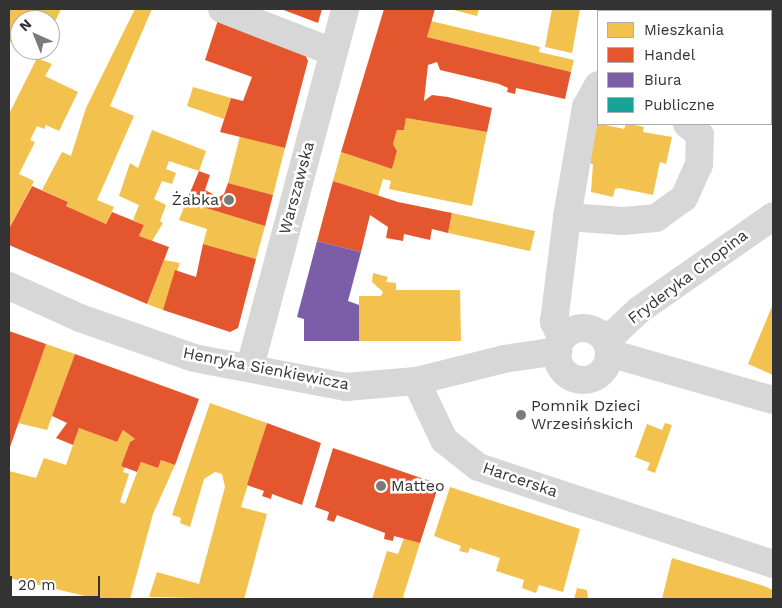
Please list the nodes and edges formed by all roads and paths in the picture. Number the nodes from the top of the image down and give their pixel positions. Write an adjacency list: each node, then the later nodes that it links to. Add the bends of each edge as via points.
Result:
1 (222, 9): 3 (street)
2 (346, 9): 3 (street, Warszawska)
3 (333, 52): 11 (street, Warszawska)
4 (597, 89): 7 (street, via 586,107)
5 (688, 125): 7 (street, via 700,135 699,165 684,198 656,218 623,221)
6 (773, 216): 10 (street, Fryderyka Chopina, via 639,310)
7 (567, 217): 9 (street, via 554,322)
8 (9, 286): 11 (street, Henryka Sienkiewicza, via 80,318 194,358)
9 (560, 345): 10 (street, via 572,331 585,328 597,332); 10 (street, via 563,370 579,380 592,379 603,372); 12 (street)
10 (608, 347): 13 (street)
11 (250, 367): 12 (street, Henryka Sienkiewicza, via 346,387)
12 (416, 381): 14 (street, Harcerska, via 444,440 478,467)
13 (773, 400)
14 (773, 564)

